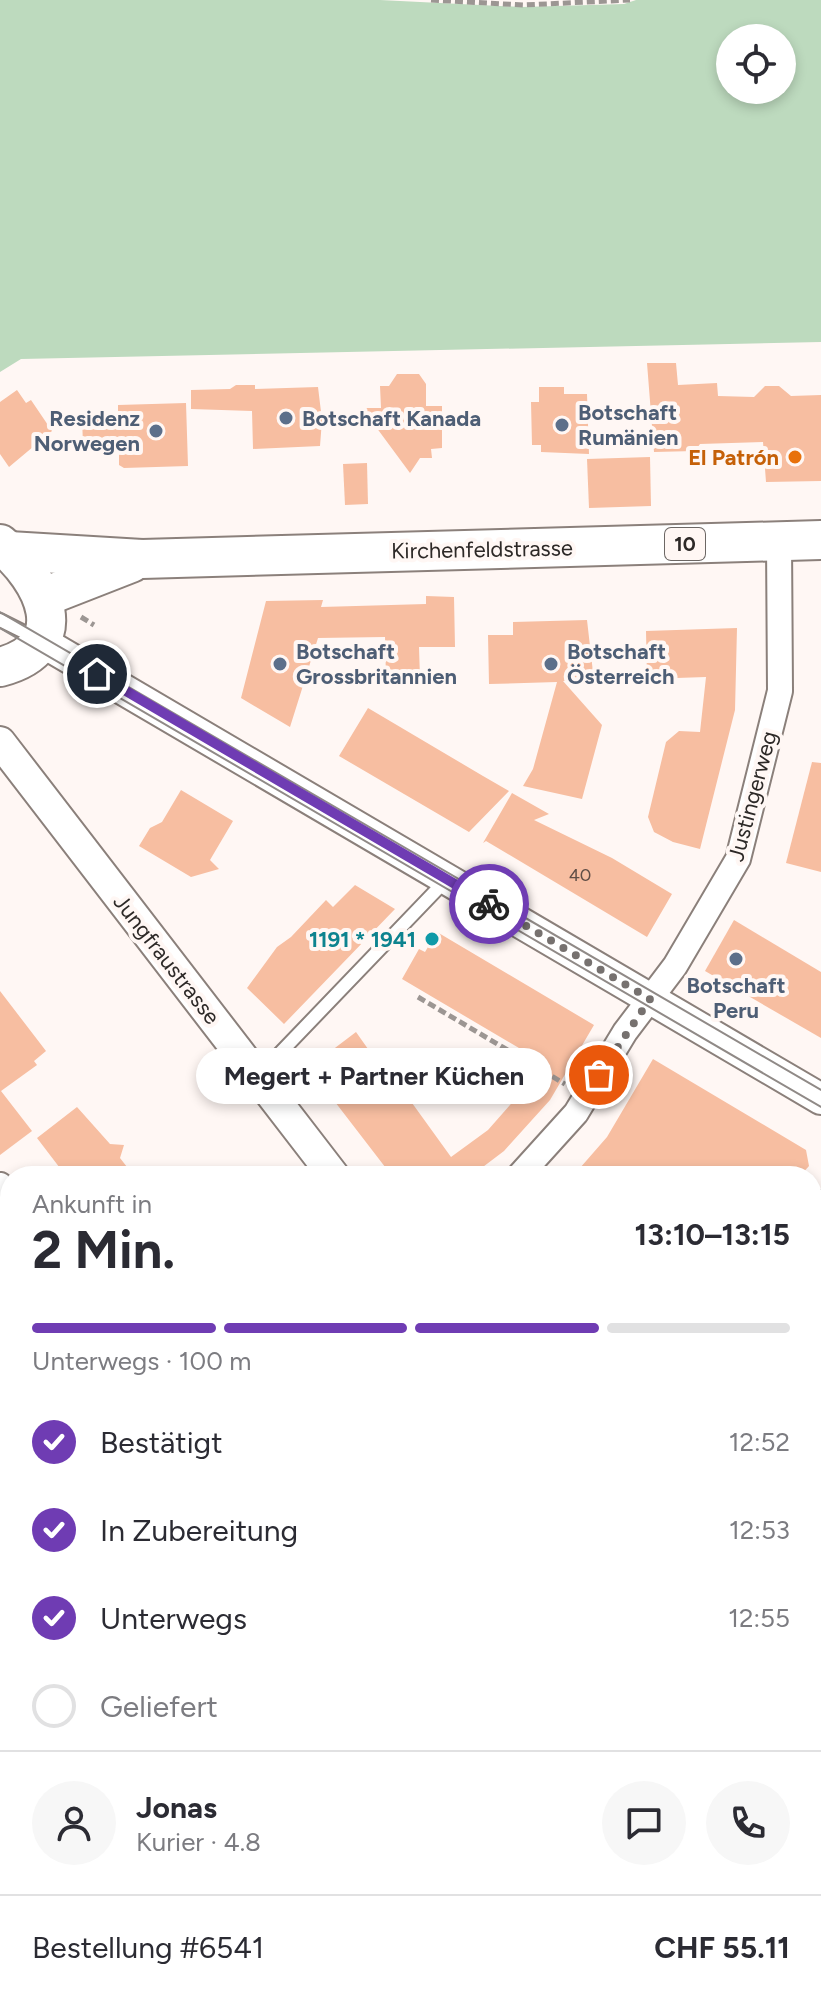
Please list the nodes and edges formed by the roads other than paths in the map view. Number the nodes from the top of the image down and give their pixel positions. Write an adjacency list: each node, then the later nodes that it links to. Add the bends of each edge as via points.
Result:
1 (821, 540): 2 (main road, Kirchenfeldstrasse / 10)
2 (779, 542): 4 (main road, Kirchenfeldstrasse / 10); 11 (street, Justingerweg, via 780,691 741,851 675,966)
3 (4, 547): 4 (main road, Kirchenfeldstrasse / 10); 5 (main road, via 35,578)
4 (142, 559): 5 (main road, Kirchenfeldstrasse / 10)
5 (44, 597): 7 (main road, via 47,615)
6 (0, 620): 7 (lane)
7 (39, 640): 8 (main road, via 17,661); 10 (street)
8 (0, 667)
9 (0, 742): 12 (street, Jungfraustrasse)
10 (447, 879): 11 (street); 12 (lane)
11 (650, 999): 13 (street); 15 (street, Justingerweg, via 576,1113)
12 (257, 1076): 14 (street, Jungfraustrasse)
13 (821, 1099)
14 (326, 1166)
15 (528, 1166)

